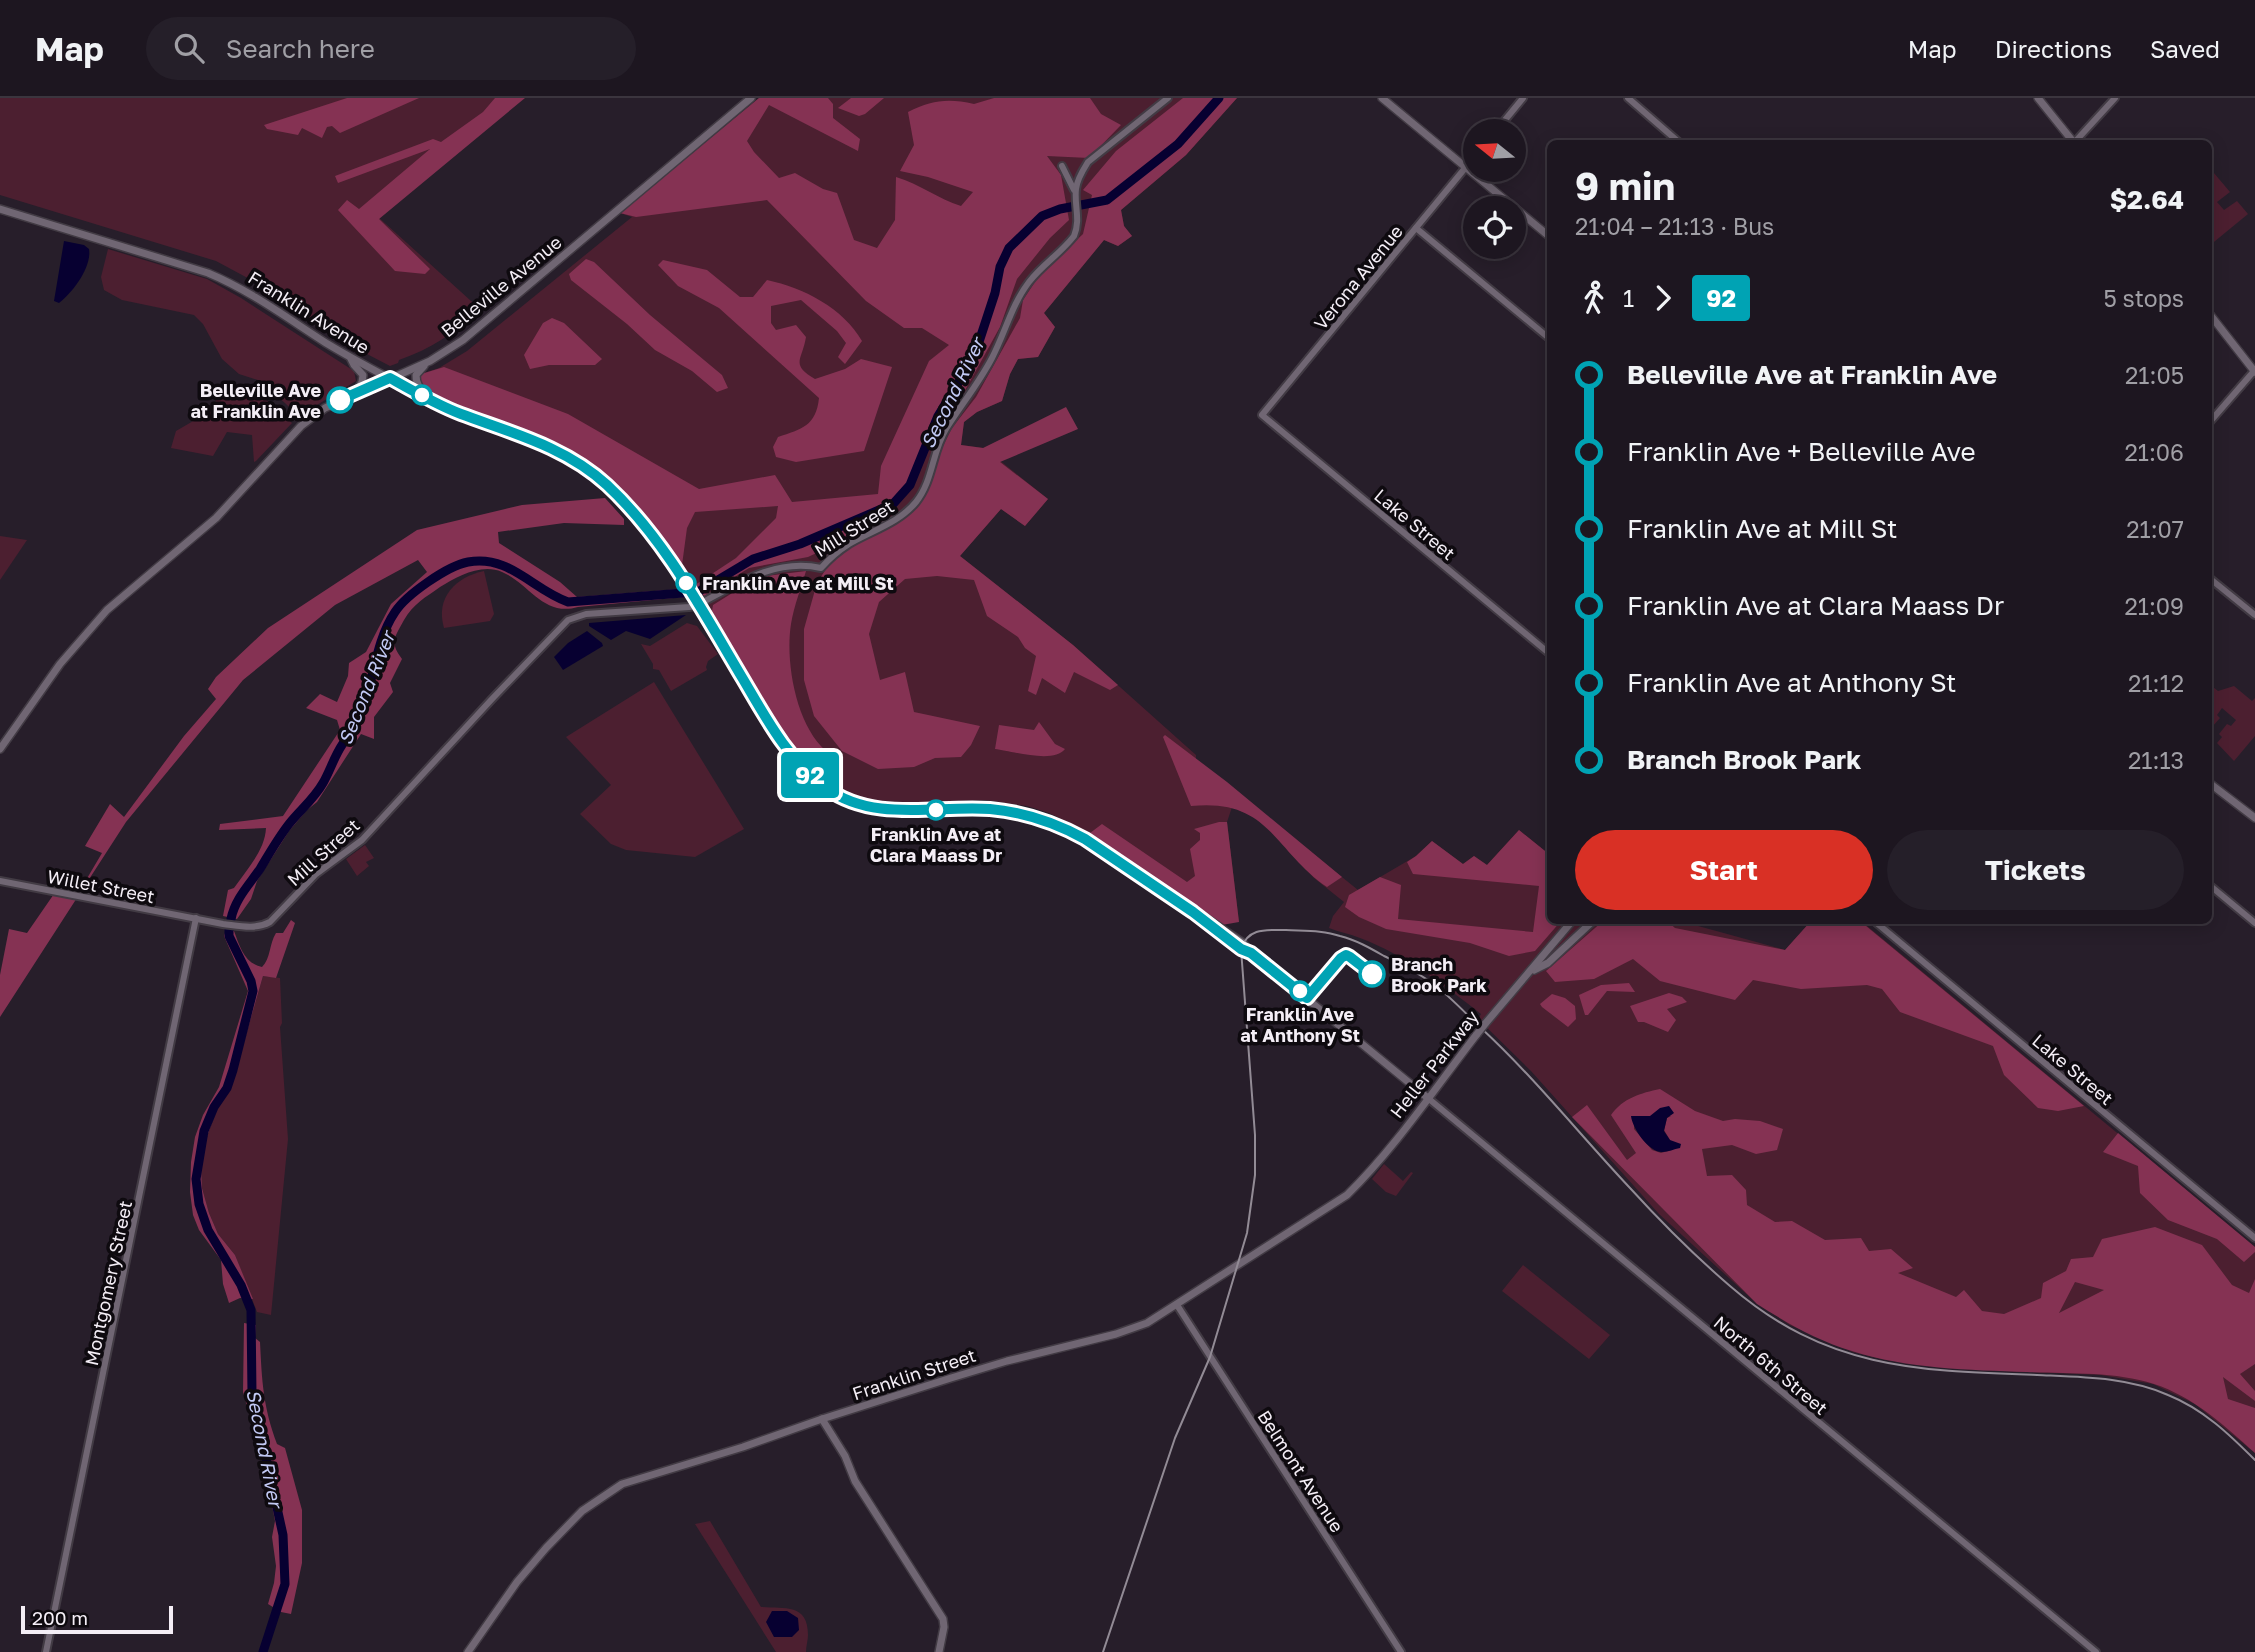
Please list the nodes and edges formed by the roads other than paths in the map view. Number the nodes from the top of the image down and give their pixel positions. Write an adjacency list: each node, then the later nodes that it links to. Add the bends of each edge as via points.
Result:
1 (751, 98): 23 (main road, Belleville Avenue, via 463,340)
2 (1168, 98): 16 (street, Mill Street, via 1088,162)
3 (1382, 98): 13 (main road)
4 (1523, 98): 8 (street)
5 (1628, 98): 9 (street)
6 (2038, 98): 10 (main road)
7 (2115, 98): 11 (street)
8 (1506, 119)
9 (1676, 140)
10 (2072, 140)
11 (2077, 140)
12 (1062, 166): 16 (street)
13 (1463, 166)
14 (1463, 170): 18 (street, Verona Avenue)
15 (1482, 182): 19 (main road)
16 (1075, 193): 31 (street, Mill Street, via 1078,227 1020,296 976,387 946,429 923,492 913,505 848,545 821,568 766,571)
17 (0, 208): 22 (main road, Franklin Avenue, via 216,276)
18 (1416, 228): 21 (street); 28 (street, Verona Avenue)
19 (1547, 235)
20 (2212, 317): 24 (main road)
21 (1547, 337)
22 (351, 358): 25 (main road, Franklin Avenue); 26 (main road, via 363,375)
23 (430, 361): 25 (main road, Belleville Avenue); 27 (main road, via 416,375 419,388)
24 (2255, 371): 29 (street)
25 (390, 378): 26 (main road, Belleville Avenue); 27 (main road, Franklin Avenue)
26 (355, 393): 34 (main road, Belleville Avenue, via 306,421 216,518 107,610 60,664)
27 (431, 400): 31 (main road, Franklin Avenue, via 549,446 589,470 640,521)
28 (1262, 415): 33 (street, Lake Street)
29 (2212, 419)
30 (2212, 580): 32 (street)
31 (698, 604): 39 (street, Mill Street, via 586,614 568,620 362,839 316,874 270,922 236,926); 45 (main road, Franklin Avenue, via 782,742 827,789 858,803 888,809 990,809 1038,818 1085,839 1243,943)
32 (2255, 615)
33 (1547, 652)
34 (0, 749)
35 (2212, 785): 36 (main road)
36 (2255, 818)
37 (0, 881): 39 (street, Willet Street)
38 (2212, 887): 40 (street)
39 (196, 918): 50 (street, Montgomery Street)
40 (2255, 923)
41 (1570, 924): 44 (main road, Heller Parkway)
42 (1590, 924): 44 (main road, Heller Parkway, via 1548,963)
43 (1878, 924): 47 (street, Lake Street)
44 (1531, 972): 45 (main road, Heller Parkway, bridge)
45 (1429, 1099): 46 (main road, Heller Parkway); 54 (street, North 6th Street)
46 (1391, 1144): 48 (main road, Franklin Street, via 1339,1202)
47 (2255, 1238)
48 (1177, 1305): 49 (main road, Franklin Street, via 1116,1334 1007,1361); 53 (street, Belmont Avenue)
49 (822, 1419): 51 (main road, Franklin Street, via 622,1484 603,1496 582,1511 517,1582); 52 (main road, via 855,1481 943,1619)
50 (46, 1652)
51 (468, 1652)
52 (939, 1652)
53 (1401, 1652)
54 (2096, 1652)

